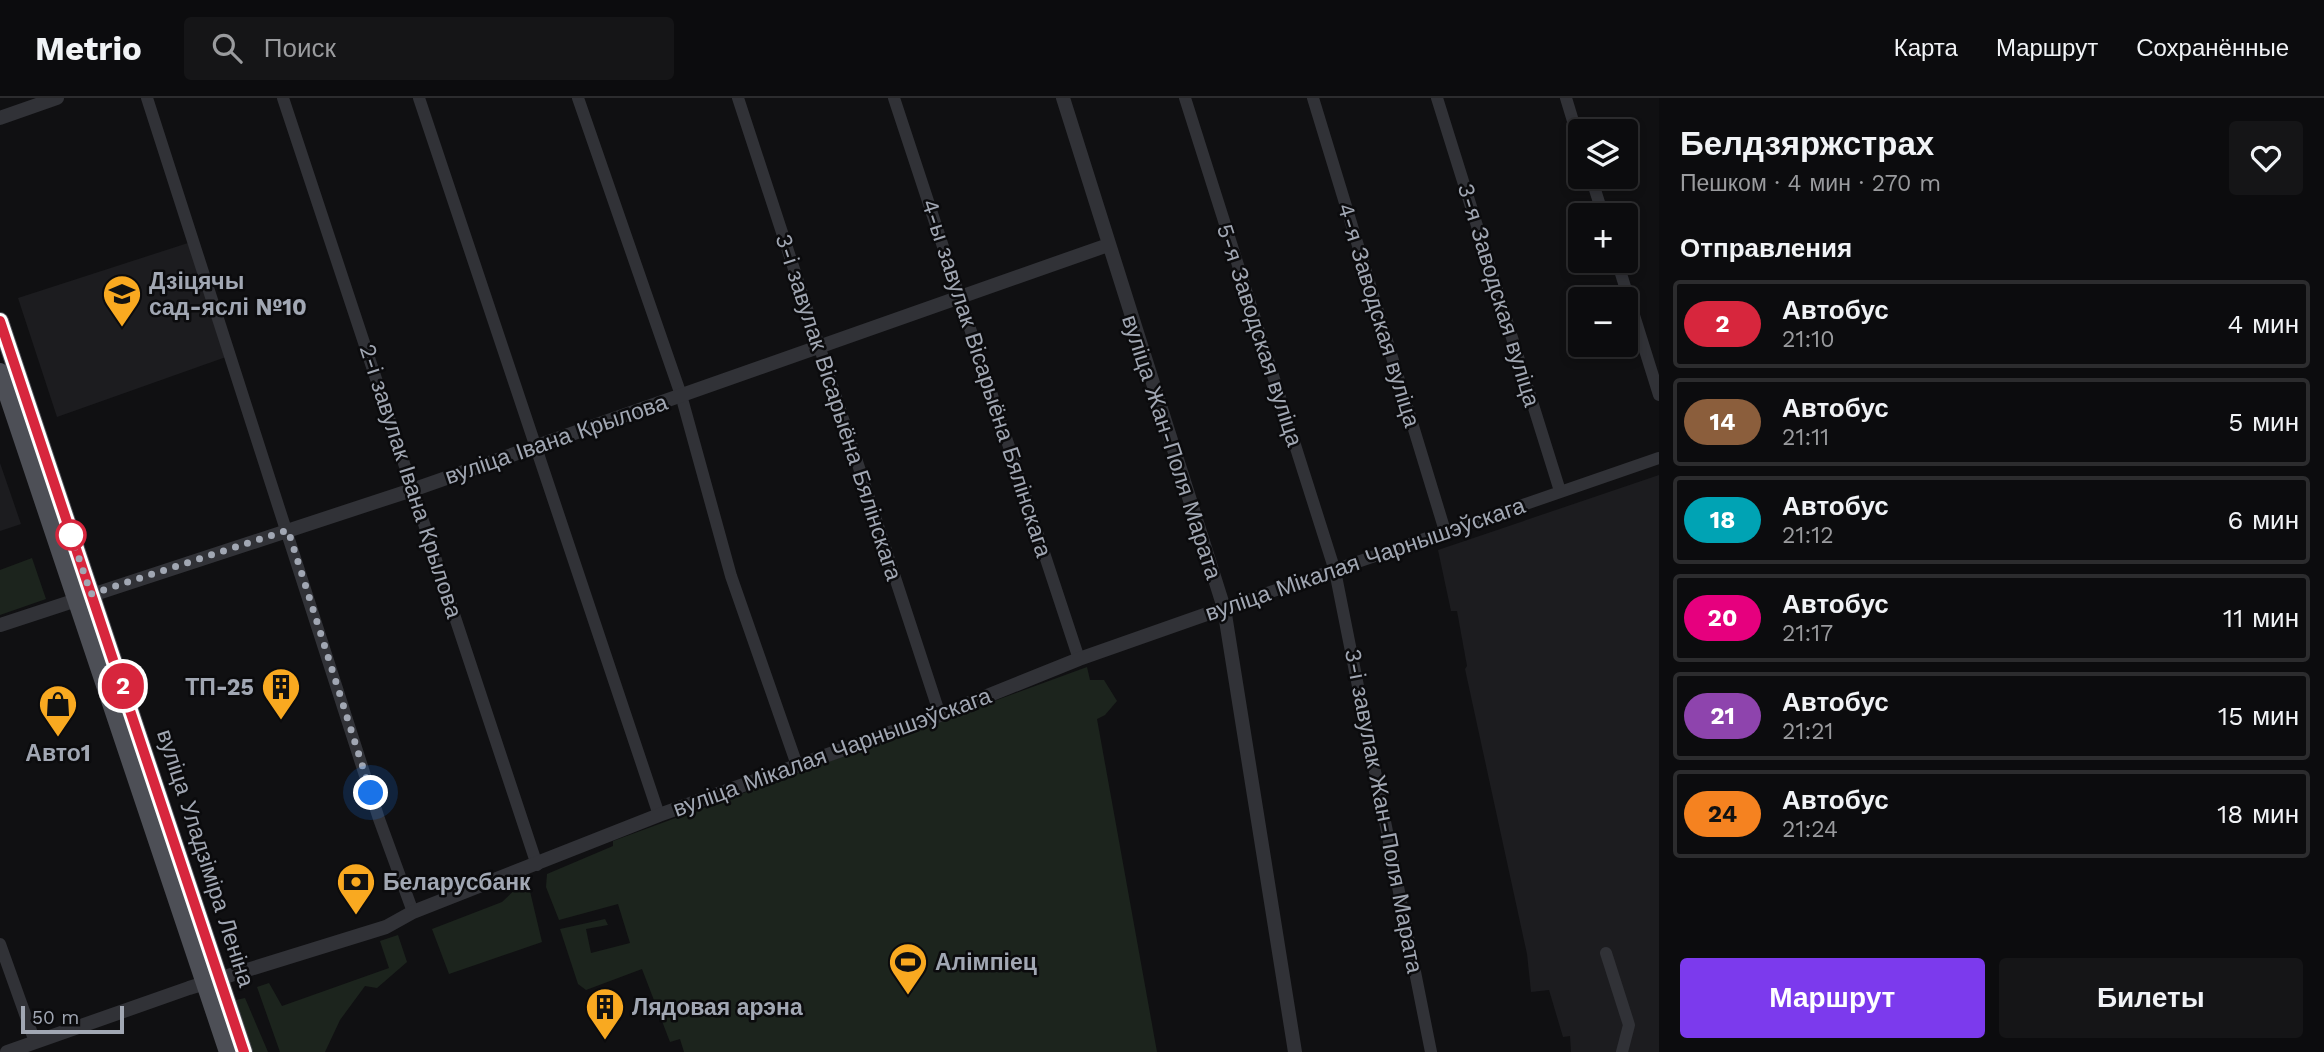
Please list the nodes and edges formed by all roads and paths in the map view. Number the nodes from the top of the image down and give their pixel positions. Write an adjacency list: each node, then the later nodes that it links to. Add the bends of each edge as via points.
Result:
1 (57, 98): 13 (street)
2 (148, 98): 27 (street)
3 (283, 98): 25 (street, 2-і завулак Івана Крылова)
4 (419, 98): 23 (street)
5 (578, 98): 21 (street)
6 (738, 98): 19 (street, 3-і завулак Вісарыёна Бялінскага)
7 (894, 98): 17 (street, 4-ы завулак Вісарыёна Бялінскага)
8 (1063, 98): 15 (street, вуліца Жан-Поля Марата)
9 (1185, 98): 29 (street, 5-я Заводская вуліца)
10 (1313, 98): 28 (street, 4-я Заводская вуліца)
11 (1437, 98): 26 (street, 3-я Заводская вуліца)
12 (1566, 98): 14 (street)
13 (0, 118)
14 (1572, 119)
15 (1108, 245): 17 (street, вуліца Івана Крылова); 31 (street, вуліца Жан-Поля Марата)
16 (1621, 273): 22 (street)
17 (960, 295): 19 (street, вуліца Івана Крылова); 33 (street, 4-ы завулак Вісарыёна Бялінскага)
18 (0, 321): 30 (main road, вуліца Уладзіміра Леніна)
19 (819, 346): 21 (street, вуліца Івана Крылова); 34 (street, 3-і завулак Вісарыёна Бялінскага)
20 (0, 372): 30 (main road, вуліца Уладзіміра Леніна)
21 (681, 395): 23 (street, вуліца Івана Крылова); 35 (street, via 732,576)
22 (1659, 395)
23 (534, 446): 25 (street, вуліца Івана Крылова); 36 (street)
24 (1659, 458): 26 (street, вуліца Мікалая Чарнышэўскага)
25 (415, 489): 27 (street, вуліца Івана Крылова); 37 (street, 2-і завулак Івана Крылова)
26 (1560, 491): 28 (street, вуліца Мікалая Чарнышэўскага)
27 (288, 530): 30 (street, вуліца Івана Крылова); 38 (street)
28 (1445, 531): 29 (street, вуліца Мікалая Чарнышэўскага)
29 (1335, 571): 31 (street, вуліца Мікалая Чарнышэўскага); 47 (street, 3-і завулак Жан-Поля Марата)
30 (84, 596): 32 (street, вуліца Івана Крылова); 41 (main road, вуліца Уладзіміра Леніна)
31 (1224, 608): 33 (street, вуліца Мікалая Чарнышэўскага); 46 (street, вуліца Жан-Поля Марата)
32 (0, 625)
33 (1079, 659): 34 (street, вуліца Мікалая Чарнышэўскага)
34 (940, 715): 35 (street, вуліца Мікалая Чарнышэўскага)
35 (797, 765): 36 (street, вуліца Мікалая Чарнышэўскага)
36 (659, 815): 37 (street, вуліца Мікалая Чарнышэўскага)
37 (537, 865): 38 (street, вуліца Мікалая Чарнышэўскага)
38 (412, 912): 41 (street, вуліца Мікалая Чарнышэўскага, via 386,927)
39 (0, 944): 42 (street)
40 (1606, 953): 48 (street, via 1629,1025)
41 (212, 981): 42 (street, вуліца Мікалая Чарнышэўскага); 44 (main road, вуліца Уладзіміра Леніна); 45 (main road, вуліца Уладзіміра Леніна)
42 (35, 1042): 43 (street, вуліца Мікалая Чарнышэўскага)
43 (7, 1052)
44 (228, 1052)
45 (244, 1052)
46 (1296, 1052)
47 (1431, 1052)
48 (1622, 1052)

